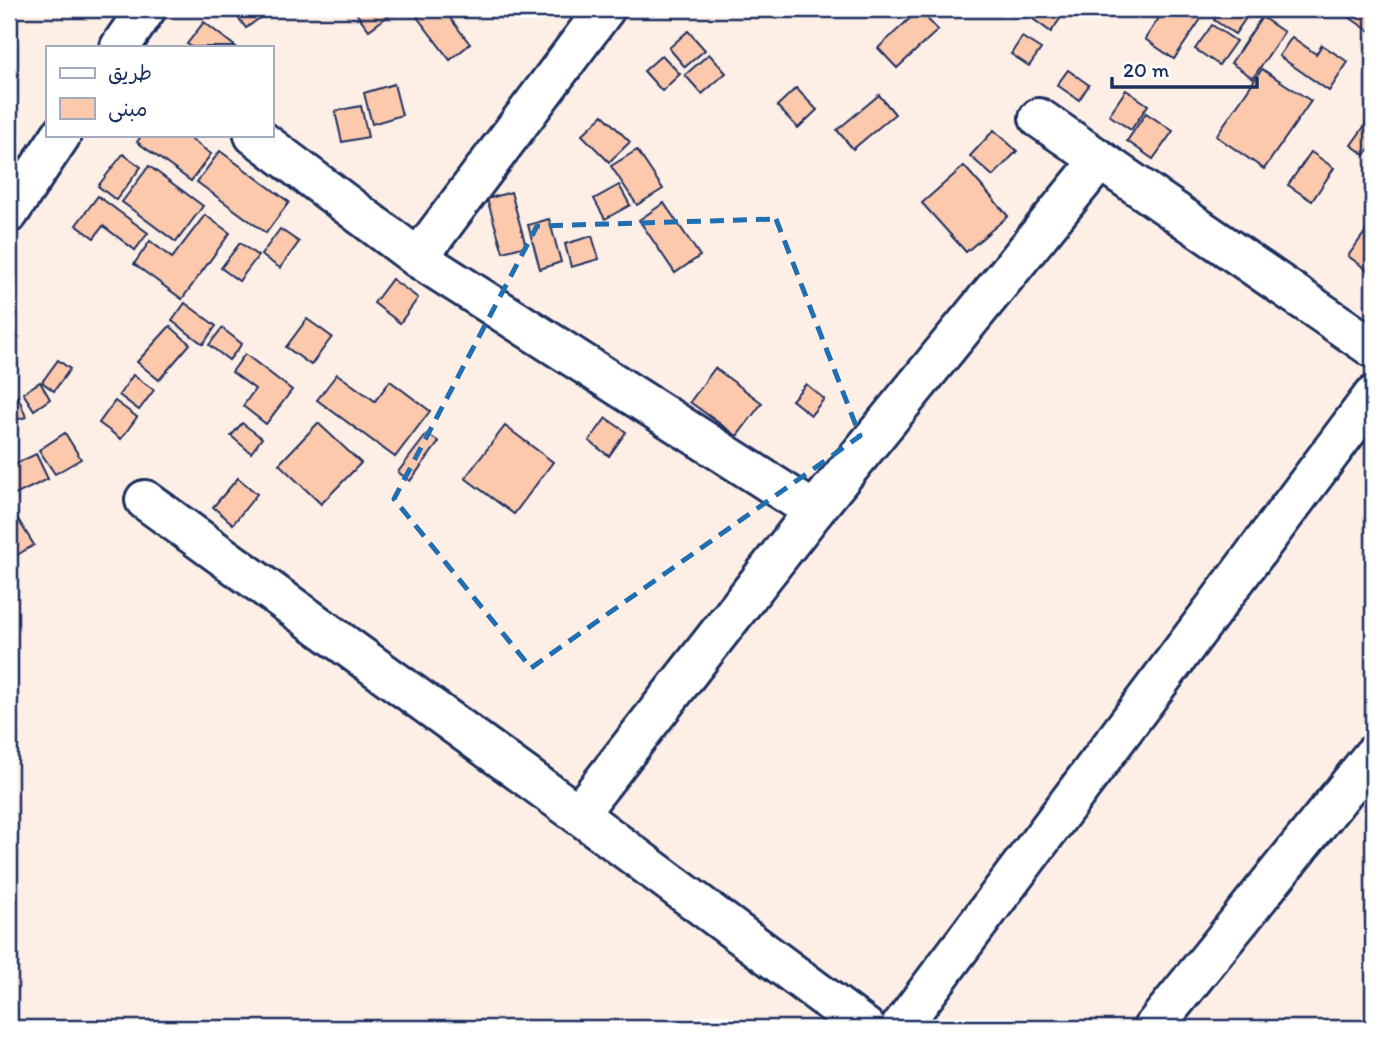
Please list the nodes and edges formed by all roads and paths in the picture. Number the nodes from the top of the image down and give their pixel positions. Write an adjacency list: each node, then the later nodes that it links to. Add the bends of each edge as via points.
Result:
1 (605, 9): 7 (street)
2 (1039, 118): 5 (street)
3 (60, 136): 6 (street)
4 (255, 136): 7 (street)
5 (1100, 160): 8 (street); 11 (street)
6 (9, 214)
7 (418, 258): 11 (street)
8 (1373, 348)
9 (1373, 396): 15 (street)
10 (145, 500): 13 (street)
11 (814, 511): 13 (street)
12 (1373, 755): 16 (street)
13 (578, 814): 14 (street)
14 (866, 1028)
15 (900, 1028)
16 (1153, 1028)

